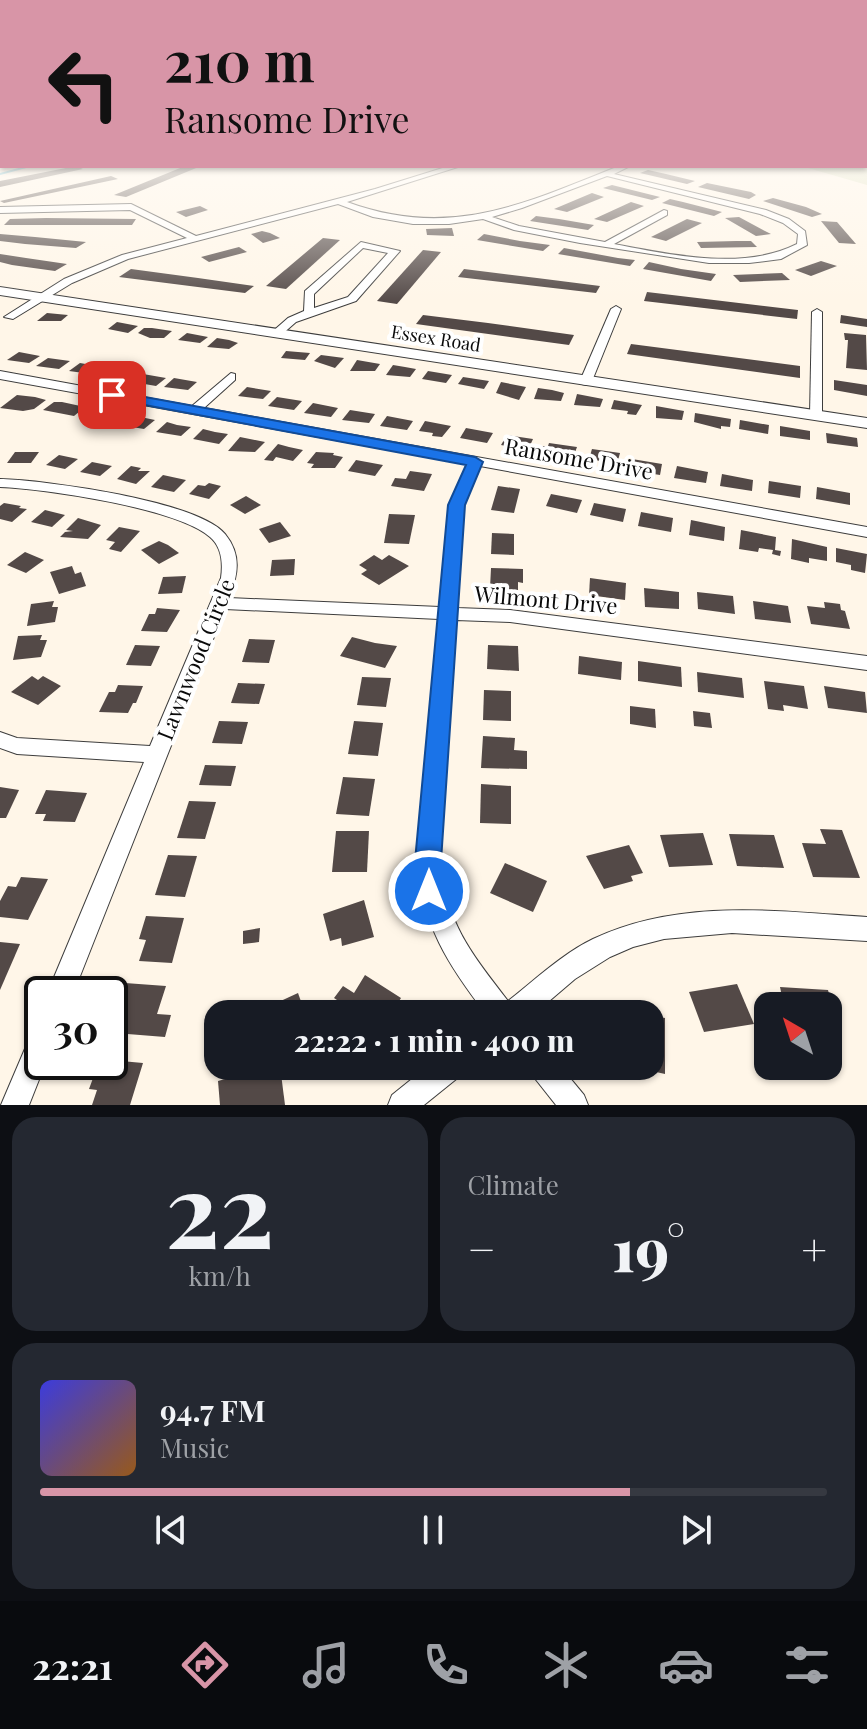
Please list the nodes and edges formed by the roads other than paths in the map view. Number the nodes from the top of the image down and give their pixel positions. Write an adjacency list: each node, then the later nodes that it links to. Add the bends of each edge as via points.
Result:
1 (343, 200): 4 (street)
2 (537, 200): 7 (street)
3 (709, 200): 9 (street, via 776,216 796,227 804,238 802,245 789,255 734,262)
4 (338, 201): 7 (street, via 397,220); 8 (street)
5 (2, 212): 8 (street, via 131,207)
6 (664, 213): 9 (street)
7 (487, 218): 9 (street)
8 (194, 238): 11 (street, via 106,263)
9 (608, 244)
10 (0, 291): 11 (street, Essex Road)
11 (40, 298): 15 (street); 16 (street, Essex Road)
12 (616, 309): 19 (street)
13 (817, 312): 21 (street)
14 (309, 313): 14 (street, via 309,293 361,245 395,251 352,299); 16 (street)
15 (9, 317)
16 (276, 334): 19 (street, Essex Road)
17 (0, 375): 20 (street, Ransome Drive)
18 (231, 377): 20 (street)
19 (586, 381): 21 (street, Essex Road)
20 (195, 410): 23 (street, Ransome Drive)
21 (816, 415): 22 (street, Essex Road)
22 (867, 423)
23 (475, 462): 25 (street, Ransome Drive); 27 (street, via 457,505)
24 (0, 483): 26 (street, Lawnwood Circle, via 37,485 204,525 224,544 231,566)
25 (867, 532)
26 (219, 603): 27 (street, Wilmont Drive); 30 (street, Lawnwood Circle)
27 (446, 614): 28 (street, Wilmont Drive, via 557,621); 33 (street, via 429,891 456,954)
28 (867, 663)
29 (0, 740): 30 (street, via 17,746)
30 (156, 755): 32 (street, Lawnwood Circle)
31 (867, 929): 34 (street, via 680,925 602,948)
32 (67, 976)
33 (491, 1000)
34 (531, 1000)
35 (25, 1080): 38 (street)
36 (433, 1080): 39 (street)
37 (554, 1080): 40 (street)
38 (15, 1105)
39 (402, 1105)
40 (574, 1105)

